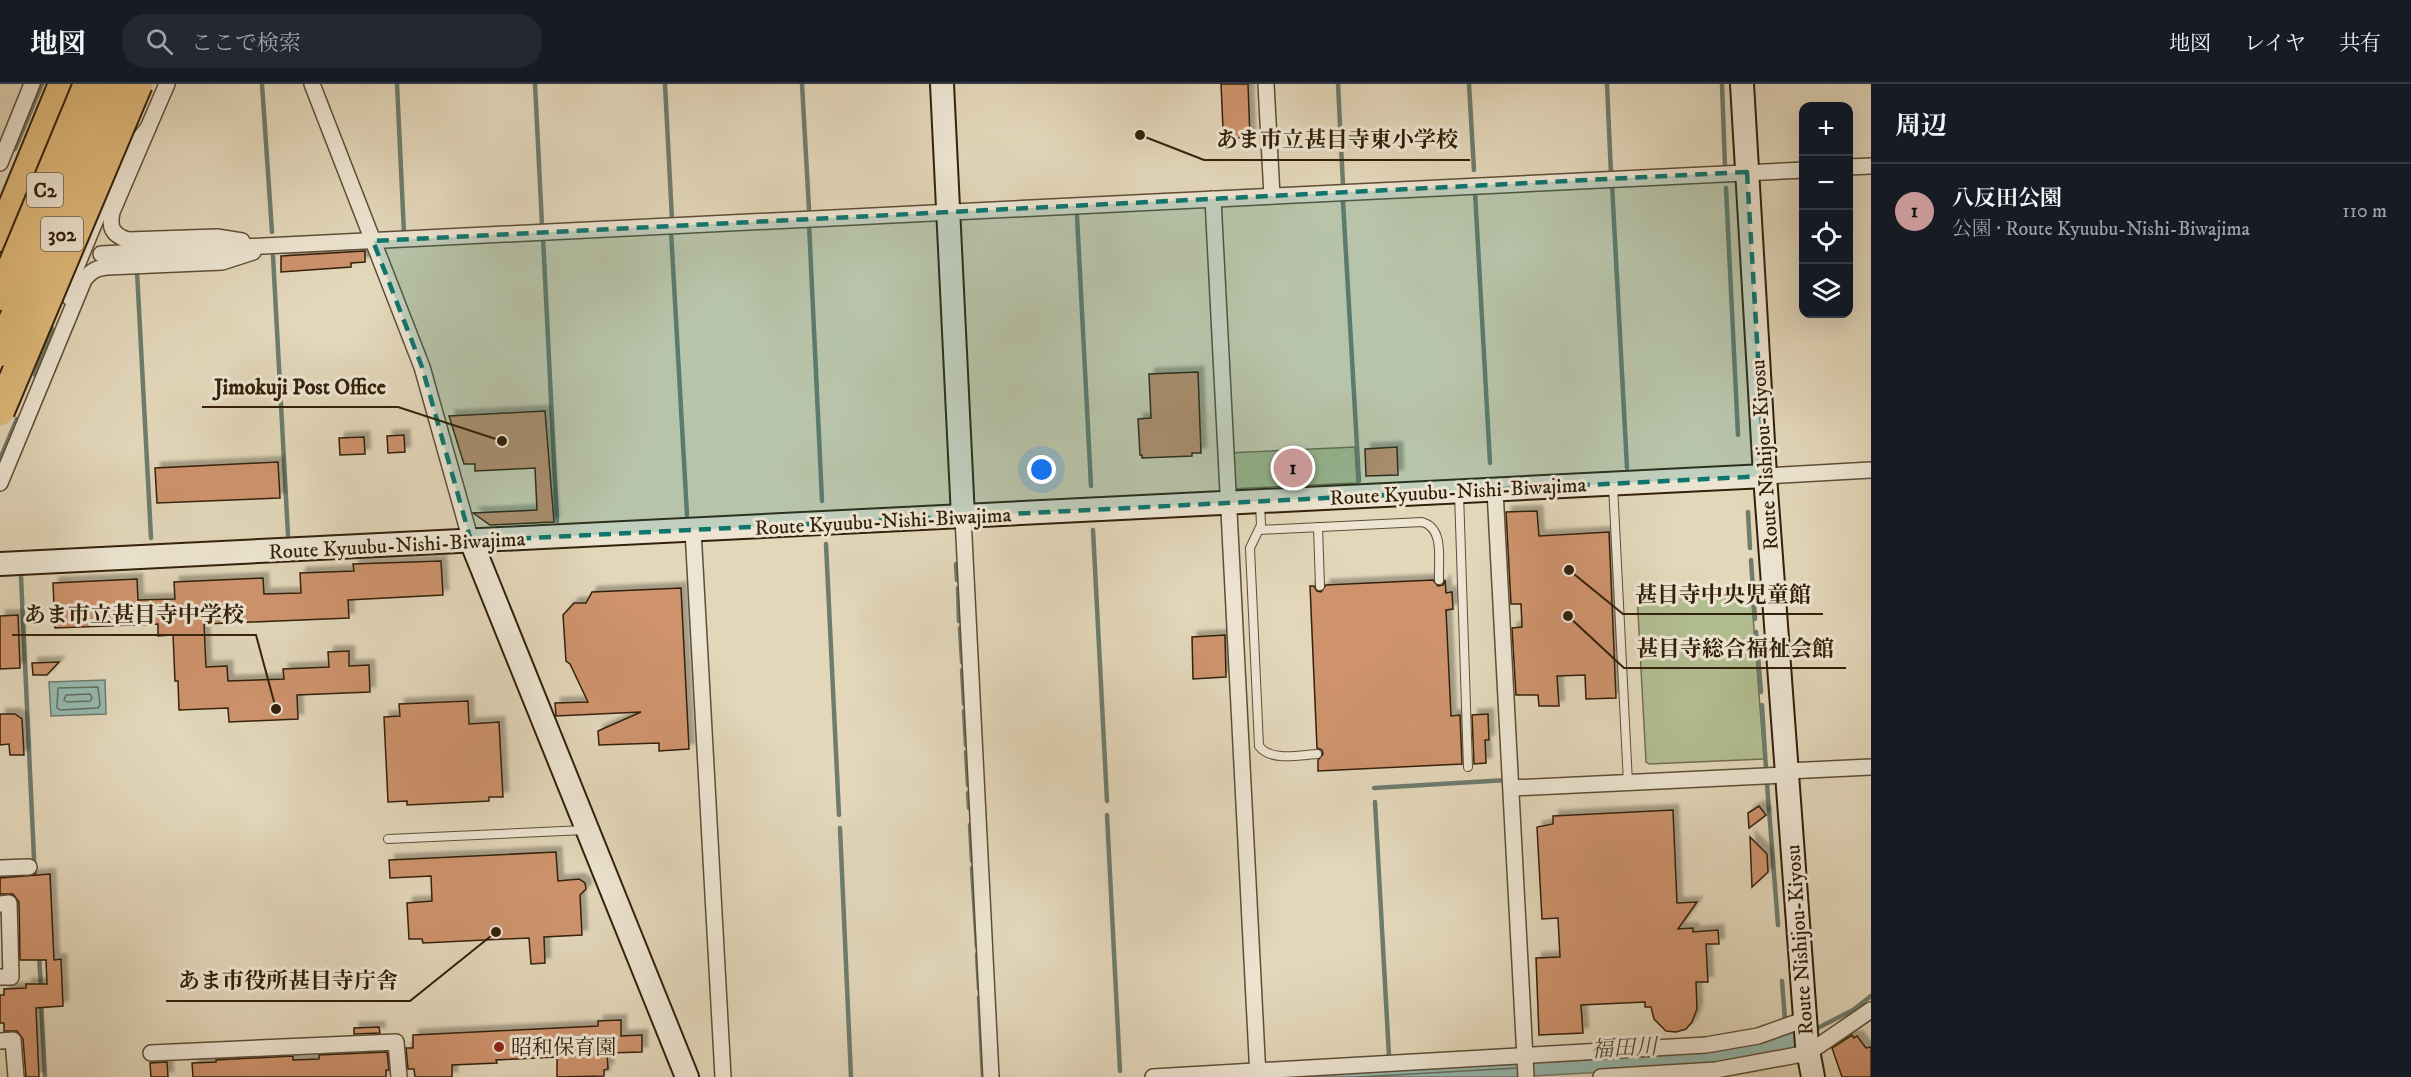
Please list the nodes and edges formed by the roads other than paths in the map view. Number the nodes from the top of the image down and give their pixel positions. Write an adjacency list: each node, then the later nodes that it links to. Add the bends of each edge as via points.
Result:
1 (32, 84): 13 (street)
2 (63, 84): 21 (highway)
3 (88, 84): 25 (highway, C2, bridge)
4 (110, 84): 27 (highway, C2, bridge)
5 (124, 84): 28 (highway, 302)
6 (138, 84): 31 (highway, bridge)
7 (166, 84): 12 (street)
8 (312, 84): 22 (street)
9 (942, 84): 20 (main road)
10 (1266, 84): 18 (street)
11 (1742, 84): 17 (main road, Route Nishijou-Kiyosu)
12 (148, 128): 23 (street, via 112,212 110,223 118,237 216,237); 26 (street, via 118,166 73,275)
13 (0, 163)
14 (1871, 166): 15 (street)
15 (1853, 167)
16 (1799, 170): 17 (street)
17 (1747, 172): 18 (street); 33 (main road, Route Nishijou-Kiyosu)
18 (1272, 196): 19 (street)
19 (1213, 199): 20 (street); 39 (street)
20 (948, 212): 22 (street); 40 (main road)
21 (0, 237)
22 (373, 241): 23 (street); 44 (street, via 422,367)
23 (269, 246): 24 (street); 26 (street, via 222,262 98,268 84,280)
24 (101, 254)
25 (0, 296)
26 (66, 322): 29 (street)
27 (0, 352)
28 (0, 383)
29 (38, 392): 30 (street); 34 (street)
30 (0, 400)
31 (0, 411)
32 (1871, 470): 33 (street)
33 (1765, 476): 35 (main road, Route Kyuubu-Nishi-Biwajima); 51 (main road, Route Nishijou-Kiyosu)
34 (0, 483)
35 (1613, 483): 36 (main road, Route Kyuubu-Nishi-Biwajima); 52 (lane)
36 (1495, 490): 37 (main road, Route Kyuubu-Nishi-Biwajima); 53 (street)
37 (1459, 491): 38 (main road, Route Kyuubu-Nishi-Biwajima); 49 (lane)
38 (1260, 502): 39 (main road, Route Kyuubu-Nishi-Biwajima); 43 (lane)
39 (1228, 503): 40 (main road, Route Kyuubu-Nishi-Biwajima); 65 (street)
40 (963, 517): 42 (main road, Route Kyuubu-Nishi-Biwajima); 71 (street)
41 (1318, 527): 43 (lane); 46 (lane, via 1429,524 1437,536); 47 (lane)
42 (693, 530): 44 (main road, Route Kyuubu-Nishi-Biwajima); 70 (street)
43 (1259, 530): 48 (lane, via 1250,548 1259,746 1271,755)
44 (471, 541): 45 (main road, Route Kyuubu-Nishi-Biwajima); 54 (main road)
45 (0, 564)
46 (1439, 580)
47 (1320, 586)
48 (1317, 754)
49 (1468, 767)
50 (1871, 767): 51 (street)
51 (1787, 773): 52 (street); 61 (main road, Route Nishijou-Kiyosu)
52 (1628, 783): 53 (street)
53 (1512, 788): 64 (street)
54 (586, 830): 55 (lane); 69 (main road)
55 (388, 839)
56 (29, 867): 57 (street)
57 (0, 868)
58 (0, 904): 59 (street, via 9,903 11,977)
59 (0, 977)
60 (1871, 1010): 61 (street)
61 (1807, 1035): 64 (street); 66 (street); 75 (main road, Route Nishijou-Kiyosu)
62 (0, 1041): 67 (street, via 14,1040)
63 (151, 1053): 68 (street, via 396,1042)
64 (1526, 1057): 65 (street); 73 (street)
65 (1258, 1074): 72 (street)
66 (1716, 1074): 74 (street)
67 (16, 1077)
68 (399, 1077)
69 (687, 1077)
70 (723, 1077)
71 (991, 1077)
72 (1153, 1077)
73 (1527, 1077)
74 (1601, 1077)
75 (1813, 1077)

